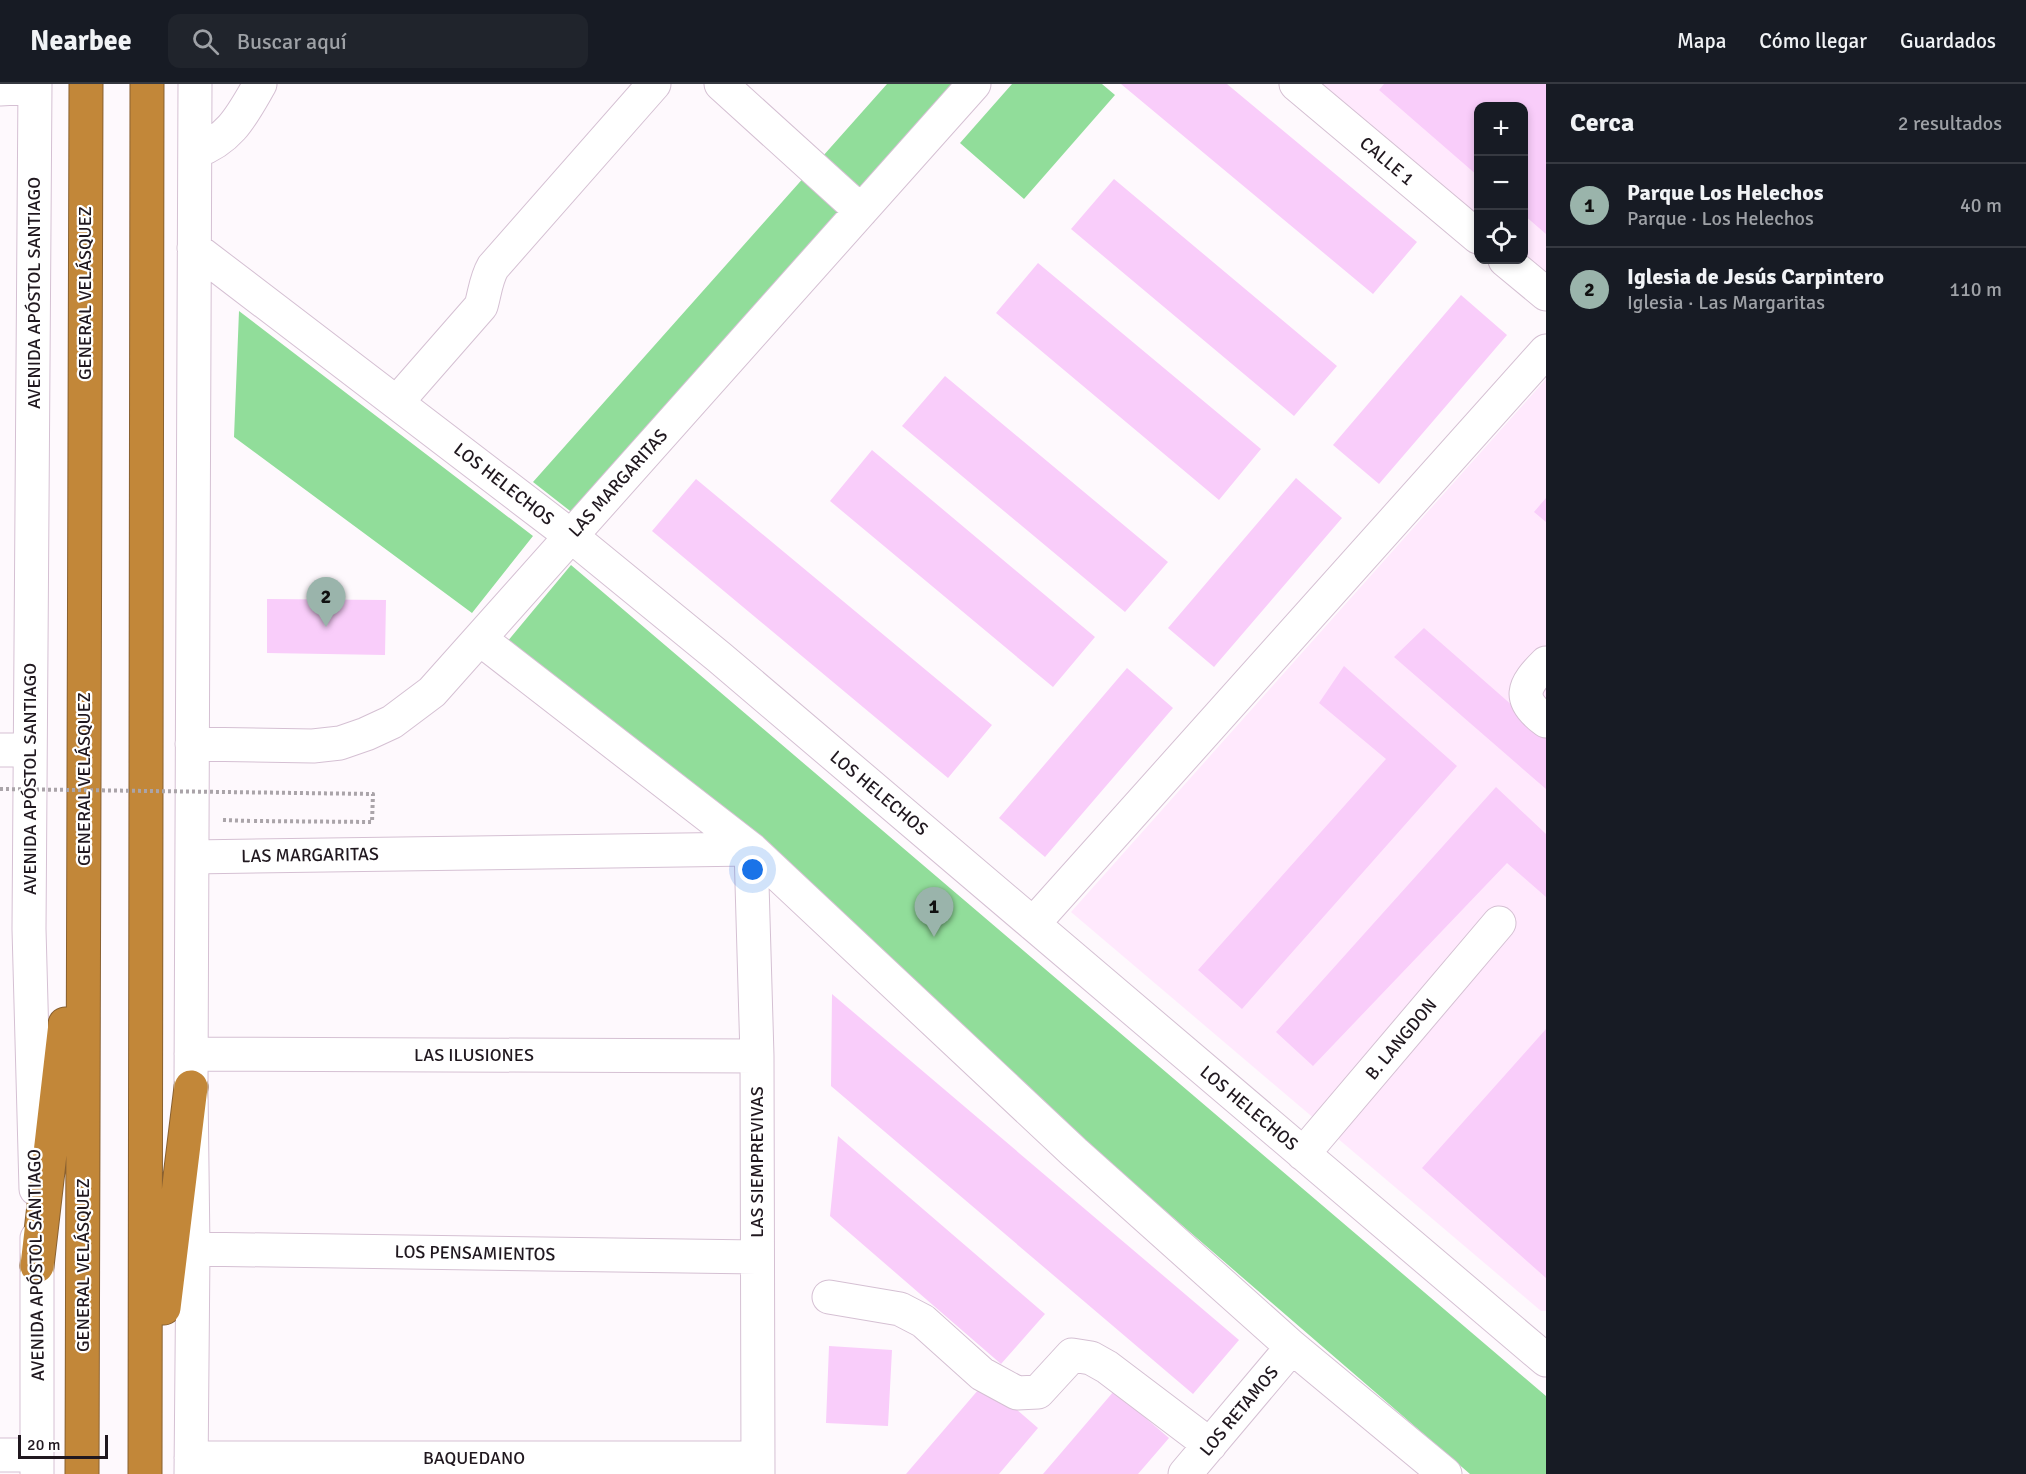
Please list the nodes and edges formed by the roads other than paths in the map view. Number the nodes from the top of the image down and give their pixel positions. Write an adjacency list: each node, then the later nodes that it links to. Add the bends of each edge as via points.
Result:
1 (86, 84): 27 (highway, GENERAL VELÁSQUEZ)
2 (147, 84): 46 (highway)
3 (195, 84): 11 (street)
4 (260, 84): 11 (street, via 232,129 219,141)
5 (654, 84): 18 (street, via 493,267 481,306)
6 (721, 84): 12 (street)
7 (974, 84): 12 (street, LAS MARGARITAS)
8 (1296, 84): 13 (street, CALLE 1)
9 (35, 86): 10 (street); 24 (street, AVENIDA APÓSTOL SANTIAGO, via 33,543)
10 (0, 88)
11 (195, 152): 14 (street)
12 (861, 211): 19 (street, LAS MARGARITAS)
13 (1474, 233)
14 (194, 248): 18 (street, LOS HELECHOS); 23 (street)
15 (1510, 264): 16 (street)
16 (1546, 294)
17 (1546, 351): 29 (street)
18 (397, 402): 19 (street, LOS HELECHOS)
19 (571, 536): 20 (street, LAS MARGARITAS); 29 (street, LOS HELECHOS)
20 (480, 639): 23 (street, LAS MARGARITAS, via 413,708 366,734 312,746); 25 (street)
21 (1546, 663): 22 (street, via 1530,679 1525,693 1531,710)
22 (1546, 721)
23 (192, 744): 26 (street)
24 (15, 750): 36 (street, AVENIDA APÓSTOL SANTIAGO, via 29,929)
25 (751, 849): 26 (street, LAS MARGARITAS); 31 (street, LAS SIEMPREVIVAS); 38 (street, via 1074,1152)
26 (192, 857): 30 (street)
27 (83, 894): 36 (highway); 45 (highway, GENERAL VELÁSQUEZ)
28 (1499, 923): 33 (street, B. LANGDON)
29 (1033, 924): 33 (street, LOS HELECHOS)
30 (191, 1053): 31 (street, LAS ILUSIONES); 32 (street)
31 (757, 1056): 35 (street, LAS SIEMPREVIVAS)
32 (191, 1087): 34 (street); 46 (highway)
33 (1303, 1154): 39 (street, LOS HELECHOS)
34 (193, 1249): 35 (street, LOS PENSAMIENTOS); 43 (street)
35 (757, 1257): 44 (street, LAS SIEMPREVIVAS)
36 (37, 1266): 42 (street, AVENIDA APÓSTOL SANTIAGO)
37 (829, 1297): 40 (street, via 900,1309 923,1321 982,1374 1017,1393 1038,1392 1072,1355 1091,1358)
38 (1292, 1347): 40 (street, LOS RETAMOS); 48 (street)
39 (1546, 1360)
40 (1210, 1445): 47 (street, LOS RETAMOS)
41 (0, 1455): 42 (street)
42 (37, 1465)
43 (191, 1466): 44 (street, BAQUEDANO)
44 (758, 1466)
45 (82, 1474)
46 (146, 1474)
47 (1185, 1474)
48 (1445, 1474)

